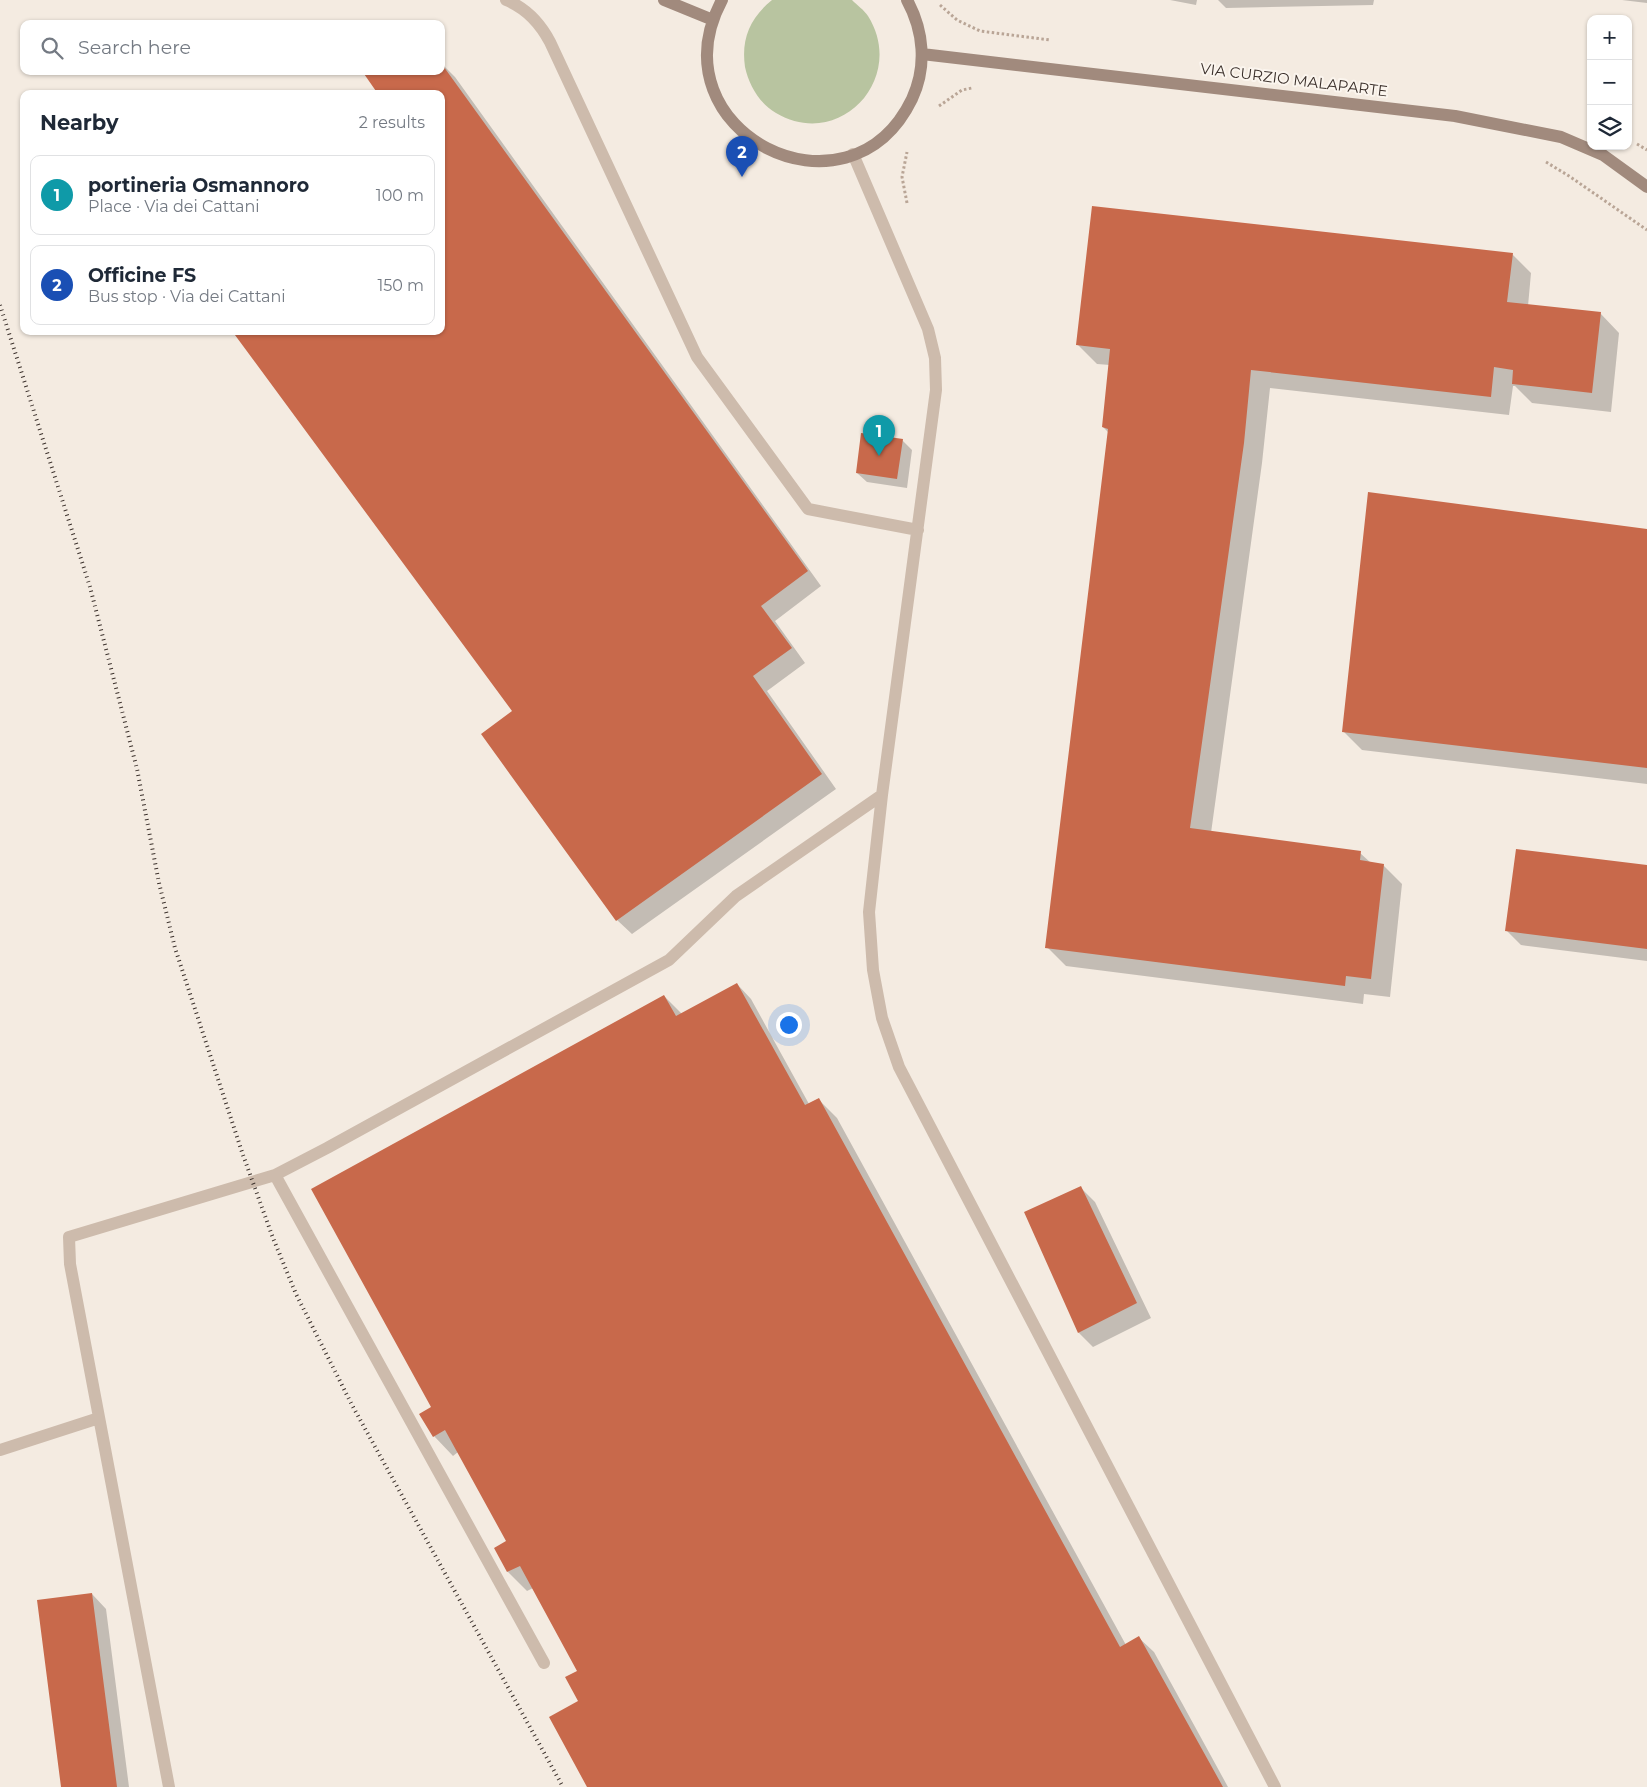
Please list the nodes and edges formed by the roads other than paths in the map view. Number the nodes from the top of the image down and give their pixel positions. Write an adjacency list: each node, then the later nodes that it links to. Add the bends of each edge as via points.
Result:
1 (506, 0): 9 (lane, via 526,11 541,25 555,51 697,357 808,509)
2 (664, 0): 5 (street)
3 (722, 0): 5 (street)
4 (908, 0): 6 (street, via 920,30)
5 (713, 20): 7 (street, via 708,56 711,80 724,110 738,128 762,147 792,158 823,161)
6 (922, 54): 7 (street, via 917,87 904,114 877,142); 8 (street, VIA CURZIO MALAPARTE, via 1455,116 1561,137 1603,155)
7 (852, 154): 9 (lane, via 928,329 935,358 936,390)
8 (1647, 187)
9 (918, 530): 10 (lane)
10 (882, 795): 11 (lane, via 736,896 669,960); 16 (lane, via 869,912 873,970 882,1018 899,1067)
11 (275, 1175): 12 (lane, via 69,1236 70,1264); 14 (lane)
12 (99, 1418): 13 (lane); 15 (lane)
13 (0, 1450)
14 (544, 1663)
15 (169, 1787)
16 (1275, 1787)

